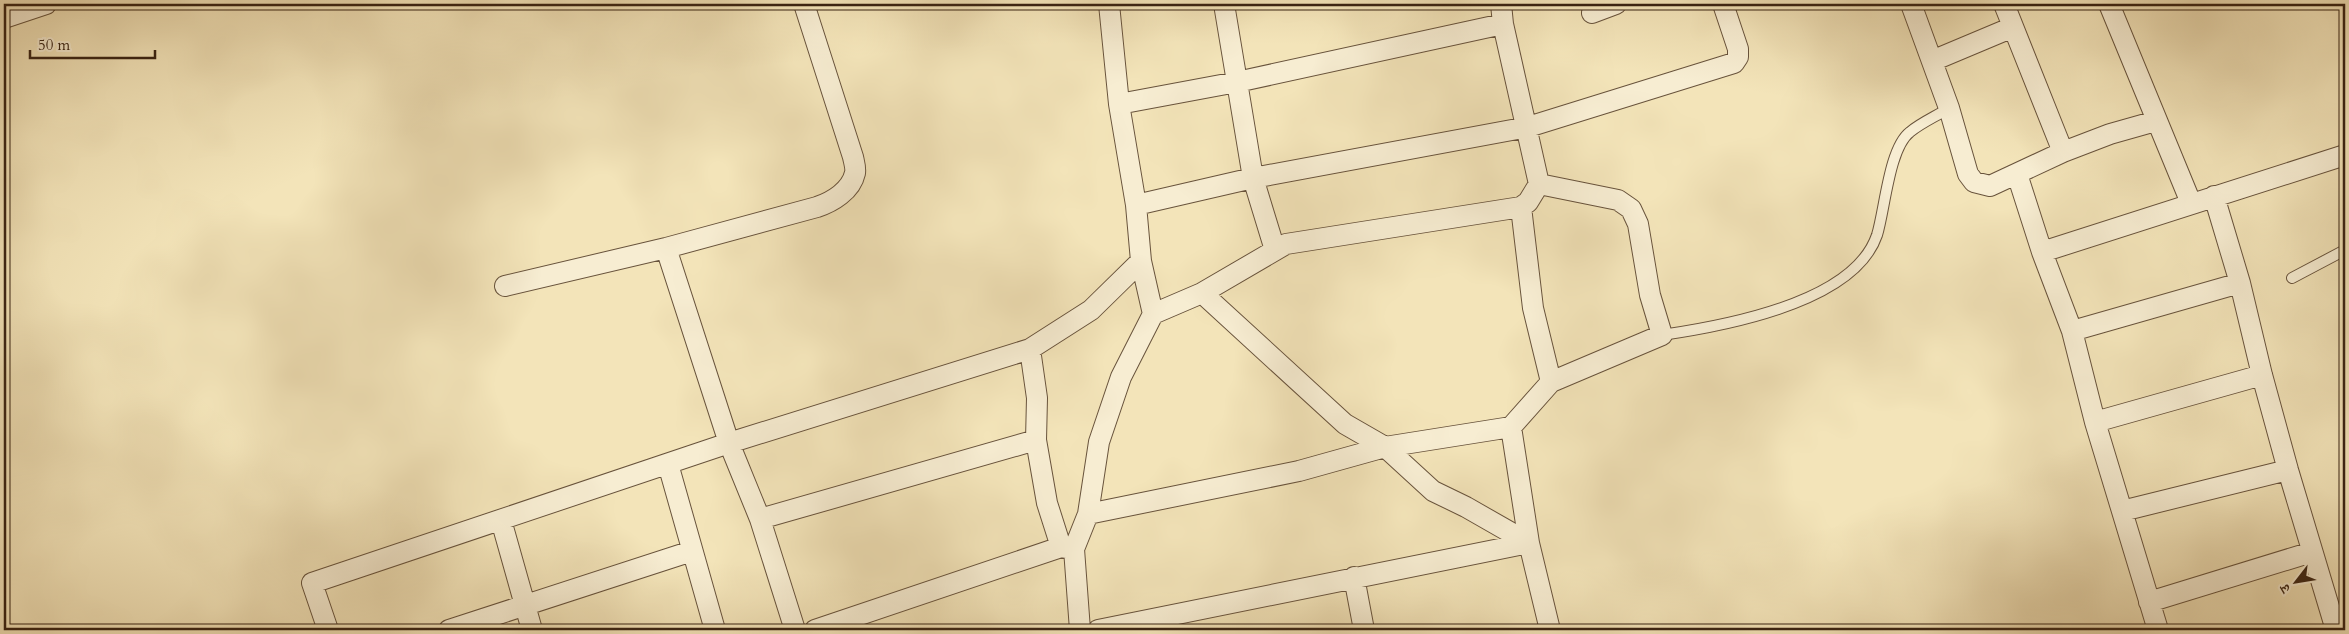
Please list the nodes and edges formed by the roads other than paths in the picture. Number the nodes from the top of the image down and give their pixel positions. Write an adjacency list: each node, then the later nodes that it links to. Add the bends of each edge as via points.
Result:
1 (45, 4): 12 (street)
2 (804, 4): 30 (street, via 853,157 855,172 848,186 829,203)
3 (1112, 4): 17 (street)
4 (1224, 4): 16 (street)
5 (1501, 4): 13 (street)
6 (1616, 4): 11 (street)
7 (1723, 4): 20 (street, via 1738,50 1734,63)
8 (2004, 4): 14 (street)
9 (2108, 4): 19 (street)
10 (1914, 5): 15 (street)
11 (1592, 13)
12 (4, 18)
13 (1503, 24): 16 (street); 20 (street)
14 (2013, 27): 15 (street); 21 (street)
15 (1932, 61): 18 (street)
16 (1238, 82): 17 (street); 24 (street)
17 (1119, 104): 28 (street)
18 (1949, 108): 23 (street, via 1968,174 1974,182 1990,186); 41 (lane, via 1909,132 1896,152 1876,237 1858,267 1832,286 1798,303 1703,329)
19 (2156, 122): 21 (street, via 2110,134); 27 (street)
20 (1528, 127): 24 (street); 25 (street)
21 (2063, 152): 23 (street)
22 (2344, 159): 26 (street)
23 (2017, 174): 33 (street)
24 (1253, 178): 28 (street); 31 (street)
25 (1540, 184): 29 (street); 41 (street, via 1618,200 1631,209 1638,224 1650,295)
26 (2214, 196): 27 (street); 36 (street)
27 (2191, 203): 33 (street)
28 (1136, 205): 34 (street)
29 (1520, 208): 31 (street, via 1307,239); 44 (street, via 1533,308)
30 (666, 248): 37 (street); 48 (street)
31 (1275, 250): 38 (street)
32 (2345, 250): 35 (lane)
33 (2042, 252): 40 (street)
34 (1141, 261): 39 (street); 42 (street, via 1091,310)
35 (2292, 278)
36 (2240, 282): 40 (street); 43 (street)
37 (505, 286)
38 (1202, 293): 39 (street); 49 (street, via 1345,424)
39 (1153, 314): 53 (street, via 1121,377 1099,442)
40 (2072, 331): 45 (street)
41 (1662, 335): 44 (street)
42 (1030, 349): 47 (street, via 1036,398); 48 (street)
43 (2262, 375): 45 (street); 51 (street)
44 (1551, 382): 46 (street)
45 (2095, 422): 52 (street)
46 (1511, 427): 49 (street); 56 (street)
47 (1036, 440): 54 (street); 57 (street, via 1047,503)
48 (729, 443): 50 (street); 54 (street)
49 (1385, 448): 53 (street, via 1299,471); 56 (street, via 1433,491)
50 (668, 464): 55 (street); 58 (street)
51 (2288, 470): 52 (street); 59 (street)
52 (2122, 511): 61 (street)
53 (1088, 514): 57 (street)
54 (760, 519): 69 (street)
55 (500, 520): 62 (street); 65 (street, via 312,583)
56 (1529, 543): 60 (street); 74 (street)
57 (1068, 548): 63 (street); 71 (street)
58 (692, 551): 62 (street); 68 (street)
59 (2312, 552): 61 (street); 64 (street)
60 (1354, 578): 72 (street); 73 (street)
61 (2149, 602): 75 (street)
62 (525, 606): 66 (street); 67 (street)
63 (861, 622): 70 (street)
64 (2339, 625)
65 (328, 630)
66 (449, 630)
67 (532, 630)
68 (715, 630)
69 (795, 630)
70 (814, 630)
71 (1080, 630)
72 (1098, 630)
73 (1364, 630)
74 (1550, 630)
75 (2158, 630)

